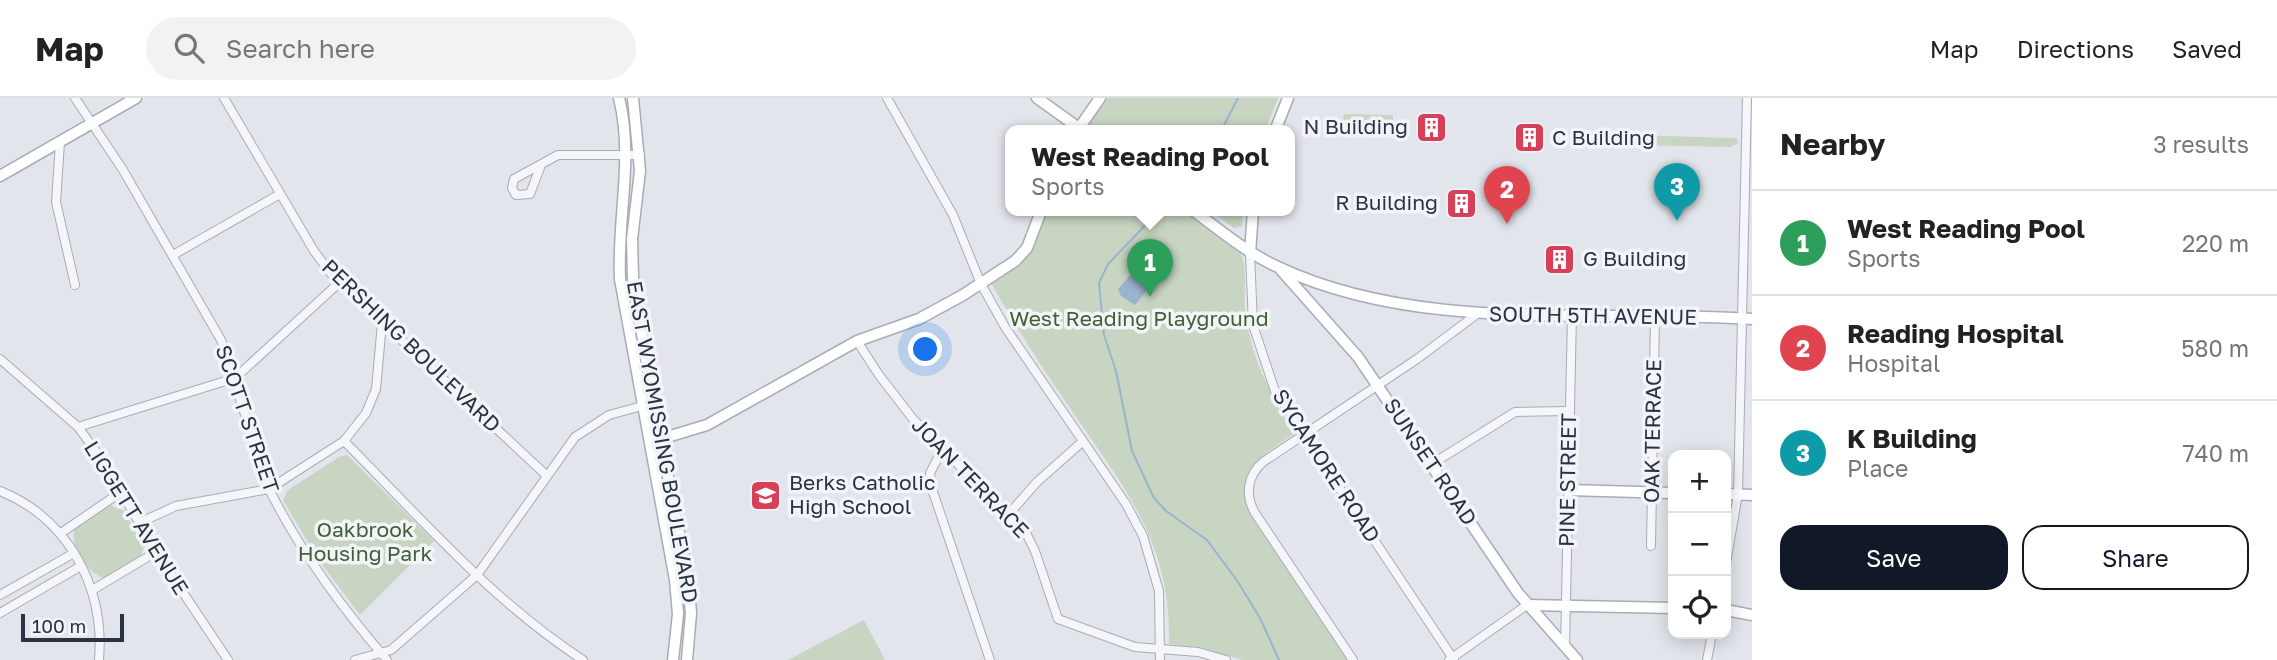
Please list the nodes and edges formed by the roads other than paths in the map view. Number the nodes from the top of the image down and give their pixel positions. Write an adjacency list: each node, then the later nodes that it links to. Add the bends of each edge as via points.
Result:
1 (75, 98): 11 (street, SCOTT STREET)
2 (136, 98): 11 (street)
3 (224, 98): 21 (street, PERSHING BOULEVARD)
4 (620, 98): 17 (street, EAST WYOMISSING BOULEVARD)
5 (633, 98): 18 (street, EAST WYOMISSING BOULEVARD)
6 (887, 98): 29 (street, via 953,215)
7 (1037, 98): 12 (street)
8 (1100, 98): 13 (street)
9 (1288, 98): 14 (street)
10 (1747, 98): 16 (street)
11 (92, 124): 15 (street); 26 (street, SCOTT STREET)
12 (1073, 125)
13 (1083, 125)
14 (1277, 125)
15 (60, 142): 20 (street); 30 (street, via 56,202)
16 (1750, 143): 34 (street)
17 (626, 155): 18 (street); 19 (street, via 558,155); 40 (street, EAST WYOMISSING BOULEVARD, via 619,266 622,300)
18 (640, 155): 40 (street, EAST WYOMISSING BOULEVARD, via 633,278)
19 (541, 165)
20 (0, 176)
21 (280, 194): 26 (street); 28 (street, PERSHING BOULEVARD, via 314,251)
22 (1039, 216): 29 (street, via 1027,248)
23 (1201, 216): 25 (street)
24 (1253, 216): 25 (street)
25 (1250, 253): 27 (street); 43 (street, SYCAMORE ROAD, via 1250,306 1262,357 1275,391)
26 (173, 255): 38 (street, SCOTT STREET, via 216,330)
27 (1280, 268): 31 (street, via 1383,301); 39 (street, SUNSET ROAD)
28 (340, 282): 35 (street, PERSHING BOULEVARD); 38 (street)
29 (981, 284): 36 (street, via 919,319); 46 (street)
30 (75, 285)
31 (1477, 314): 32 (street, SOUTH 5TH AVENUE); 39 (street, SOUTH 5TH AVENUE)
32 (1572, 314): 33 (street, SOUTH 5TH AVENUE); 41 (street, PINE STREET)
33 (1656, 316): 34 (street, SOUTH 5TH AVENUE); 54 (street, OAK TERRACE)
34 (1746, 318): 56 (street)
35 (382, 323): 44 (street, via 374,393 366,413); 49 (street, PERSHING BOULEVARD)
36 (858, 341): 45 (street, via 706,425); 47 (street, JOAN TERRACE, via 893,395)
37 (1, 362): 42 (street, LIGGETT AVENUE)
38 (235, 378): 42 (street); 50 (street, SCOTT STREET)
39 (1378, 385): 43 (street, SOUTH 5TH AVENUE); 48 (street, SUNSET ROAD)
40 (648, 404): 45 (street, EAST WYOMISSING BOULEVARD); 49 (street, via 587,426)
41 (1570, 411): 48 (street, via 1515,412); 51 (street, PINE STREET)
42 (78, 427): 53 (street, LIGGETT AVENUE)
43 (1303, 436): 81 (street, SYCAMORE ROAD); 91 (street, SOUTH 5TH AVENUE, via 1257,467 1249,483 1252,508)
44 (344, 441): 50 (street); 66 (street)
45 (655, 441): 74 (street, EAST WYOMISSING BOULEVARD); 75 (street, EAST WYOMISSING BOULEVARD, via 688,579)
46 (1082, 442): 59 (street); 79 (street, via 1130,510 1148,546 1159,590)
47 (943, 450): 59 (street, JOAN TERRACE); 88 (street, via 929,473 932,489)
48 (1432, 464): 69 (street, SUNSET ROAD)
49 (546, 475): 66 (street)
50 (269, 489): 60 (street, via 176,506); 80 (street, SCOTT STREET, via 312,563)
51 (1568, 490): 54 (street); 70 (street, PINE STREET)
52 (0, 491): 61 (street, via 30,507)
53 (121, 492): 60 (street, LIGGETT AVENUE); 61 (street)
54 (1652, 493): 55 (street); 62 (street, OAK TERRACE)
55 (1668, 493)
56 (1732, 494): 57 (street); 58 (street)
57 (1752, 495)
58 (1730, 513)
59 (1008, 515): 79 (street, JOAN TERRACE, via 1033,545 1058,618 1135,647)
60 (139, 523): 63 (street, LIGGETT AVENUE)
61 (61, 533): 64 (street)
62 (1651, 546)
63 (156, 552): 67 (street); 83 (street, LIGGETT AVENUE)
64 (74, 553): 65 (street); 68 (street)
65 (81, 566): 67 (street); 73 (street)
66 (477, 575): 80 (street); 85 (street, via 534,628)
67 (94, 590): 82 (street, via 101,634)
68 (0, 595)
69 (1527, 605): 70 (street); 78 (street, SUNSET ROAD); 81 (street)
70 (1566, 605): 71 (street); 78 (street, PINE STREET)
71 (1668, 608)
72 (1731, 611): 76 (street)
73 (0, 613)
74 (678, 614): 75 (street); 86 (street, EAST WYOMISSING BOULEVARD)
75 (691, 614): 87 (street, EAST WYOMISSING BOULEVARD)
76 (1752, 615)
77 (1711, 639): 93 (street)
78 (1565, 647): 92 (street, SUNSET ROAD)
79 (1161, 650): 89 (street); 90 (street, via 1198,652)
80 (385, 657): 84 (street)
81 (1452, 659)
82 (99, 660)
83 (228, 660)
84 (355, 660)
85 (583, 660)
86 (673, 660)
87 (687, 660)
88 (990, 660)
89 (1160, 660)
90 (1226, 660)
91 (1353, 660)
92 (1577, 660)
93 (1707, 660)

